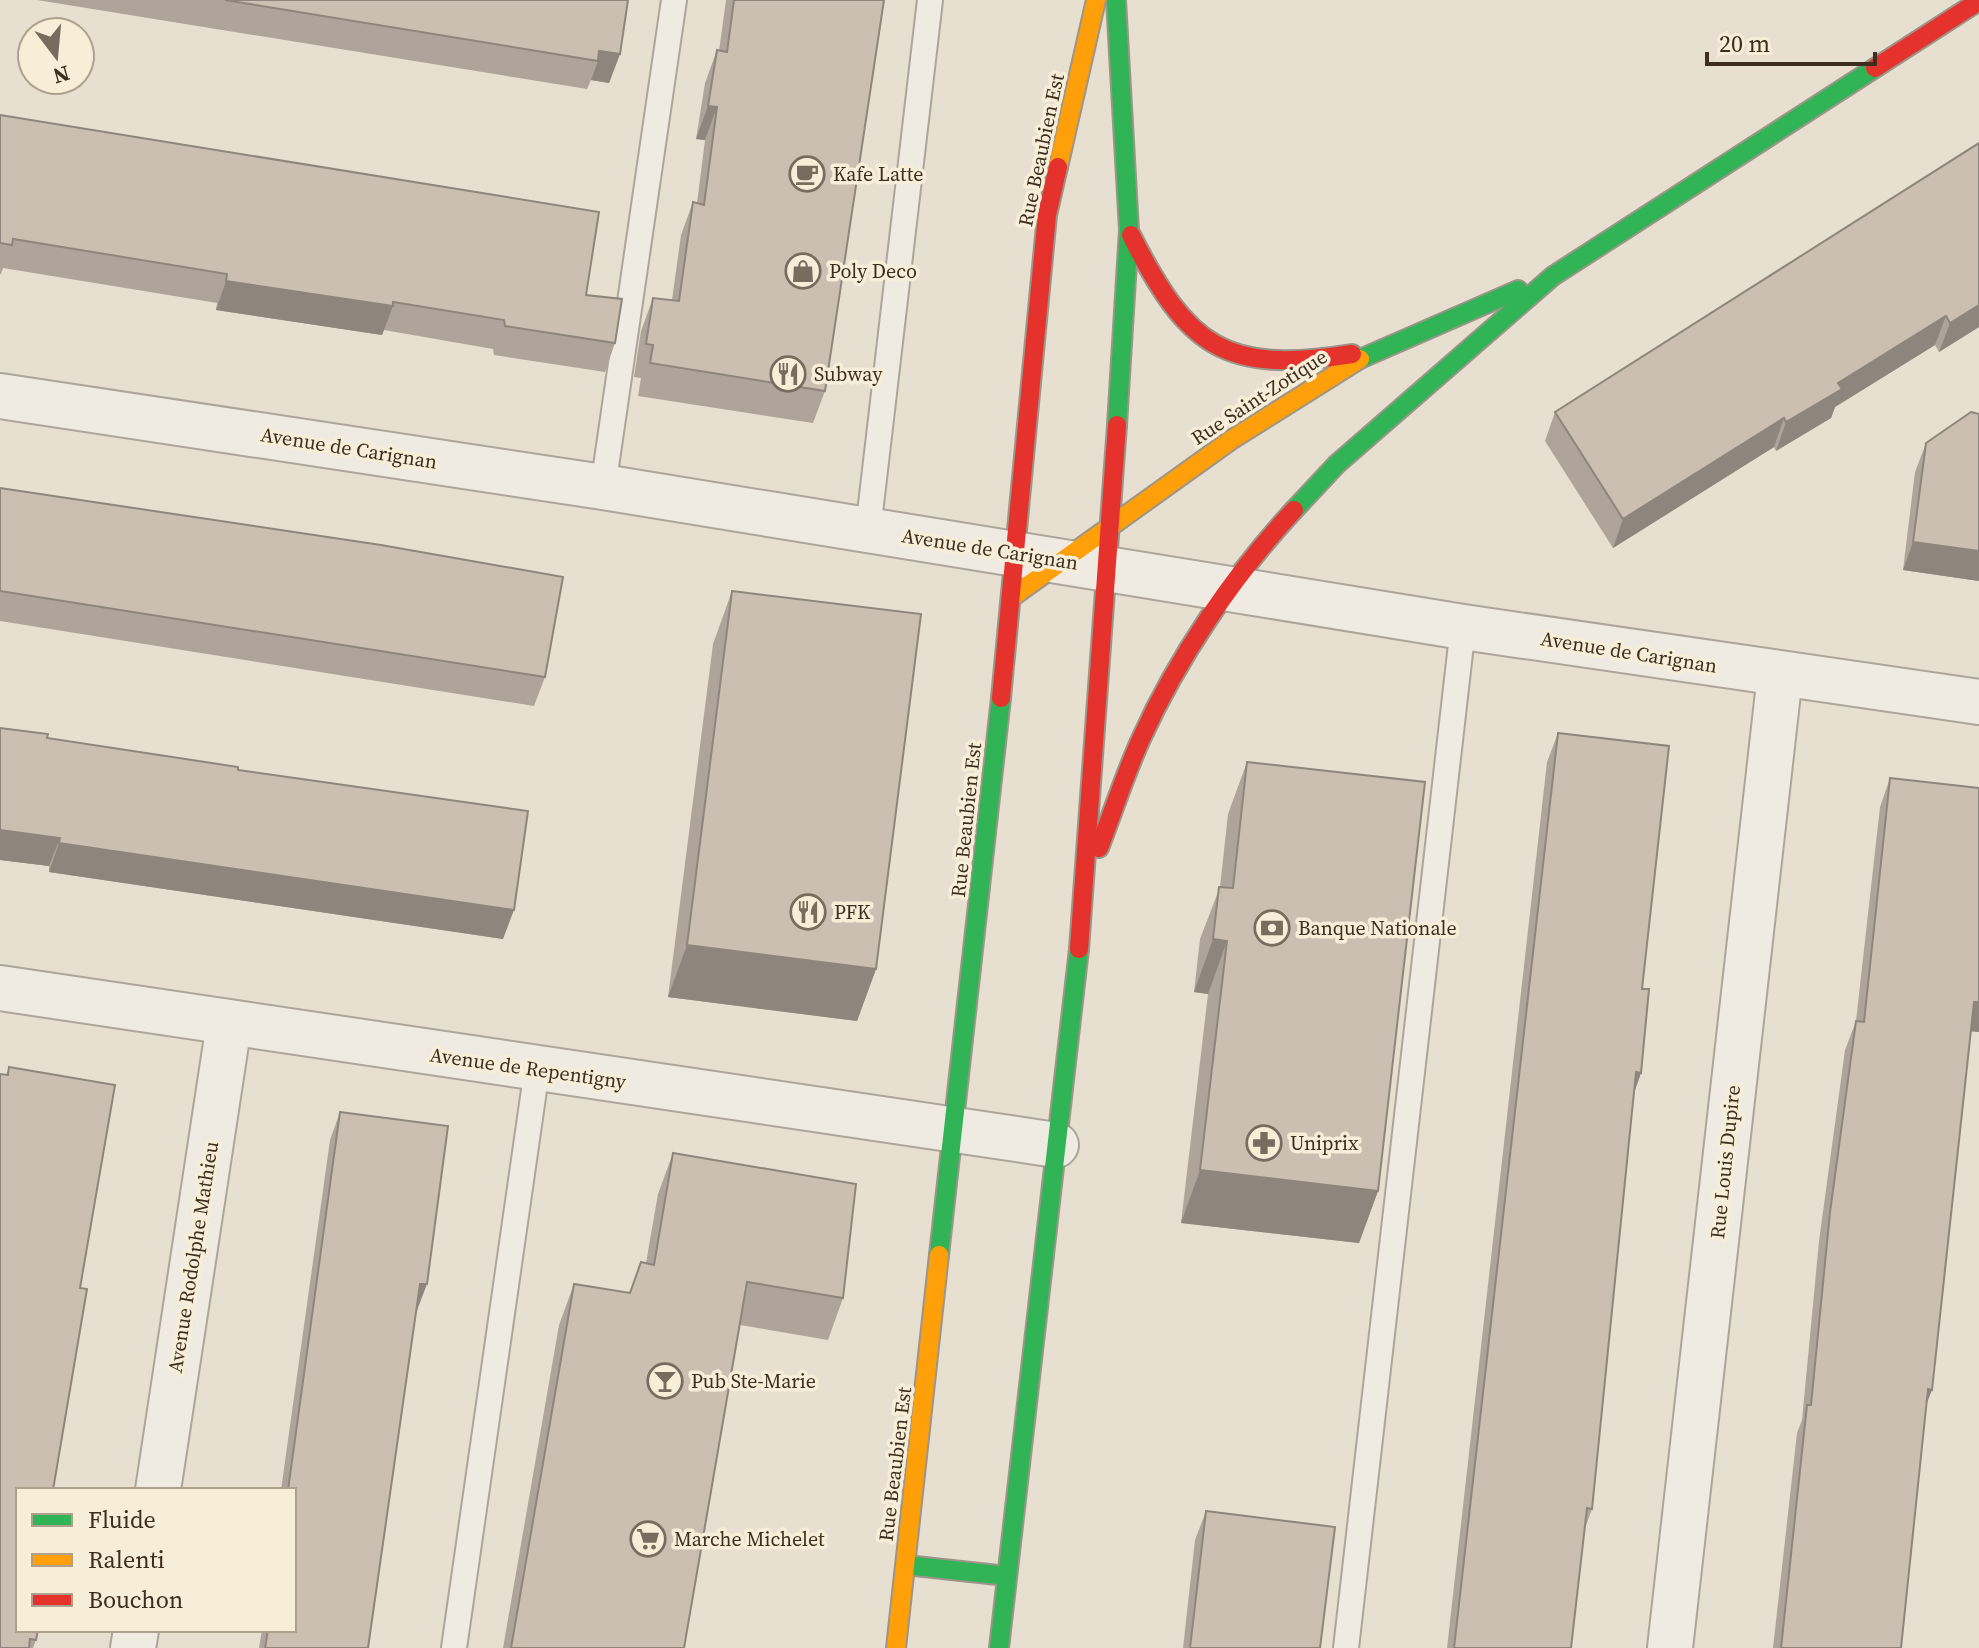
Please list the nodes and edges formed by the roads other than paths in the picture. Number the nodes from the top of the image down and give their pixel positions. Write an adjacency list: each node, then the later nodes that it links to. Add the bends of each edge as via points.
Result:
1 (674, 0): 10 (lane)
2 (930, 0): 11 (lane)
3 (1096, 0): 13 (street, Rue Beaubien Est, via 1047,215)
4 (1116, 0): 6 (street)
5 (1979, 1): 7 (street, Rue Saint-Zotique)
6 (1129, 230): 8 (street, via 1155,288 1179,320 1207,342 1272,363 1314,362); 12 (street)
7 (1553, 276): 8 (street, Rue Saint-Zotique); 15 (street, Rue Saint-Zotique, via 1337,464)
8 (1374, 350): 12 (street, Rue Saint-Zotique, via 1231,440)
9 (0, 396): 10 (street, Avenue de Carignan)
10 (603, 487): 11 (street, Avenue de Carignan)
11 (868, 530): 13 (street, Avenue de Carignan)
12 (1110, 546): 14 (street, Avenue de Carignan); 15 (street, Avenue de Carignan); 20 (street, via 1097,664)
13 (1017, 553): 14 (street, Avenue de Carignan); 16 (street, Rue Beaubien Est)
14 (1063, 560): 16 (street)
15 (1230, 589): 17 (street, Avenue de Carignan); 20 (street, via 1175,673 1141,739)
16 (1012, 597): 24 (street, Rue Beaubien Est)
17 (1463, 627): 18 (street, Avenue de Carignan); 32 (lane)
18 (1780, 675): 19 (street, Avenue de Carignan); 33 (street, Rue Louis Dupire)
19 (1979, 702)
20 (1085, 884): 25 (street)
21 (0, 988): 22 (street, Avenue de Repentigny)
22 (229, 1024): 23 (street, Avenue de Repentigny); 26 (street, Avenue Rodolphe Mathieu)
23 (537, 1069): 24 (street, Avenue de Repentigny); 29 (lane)
24 (955, 1130): 25 (street, Avenue de Repentigny); 27 (street, Rue Beaubien Est)
25 (1056, 1145): 28 (street)
26 (158, 1488)
27 (906, 1565): 28 (street); 30 (street, Rue Beaubien Est)
28 (1007, 1576): 31 (street)
29 (454, 1648)
30 (896, 1648)
31 (999, 1648)
32 (1346, 1648)
33 (1670, 1648)

